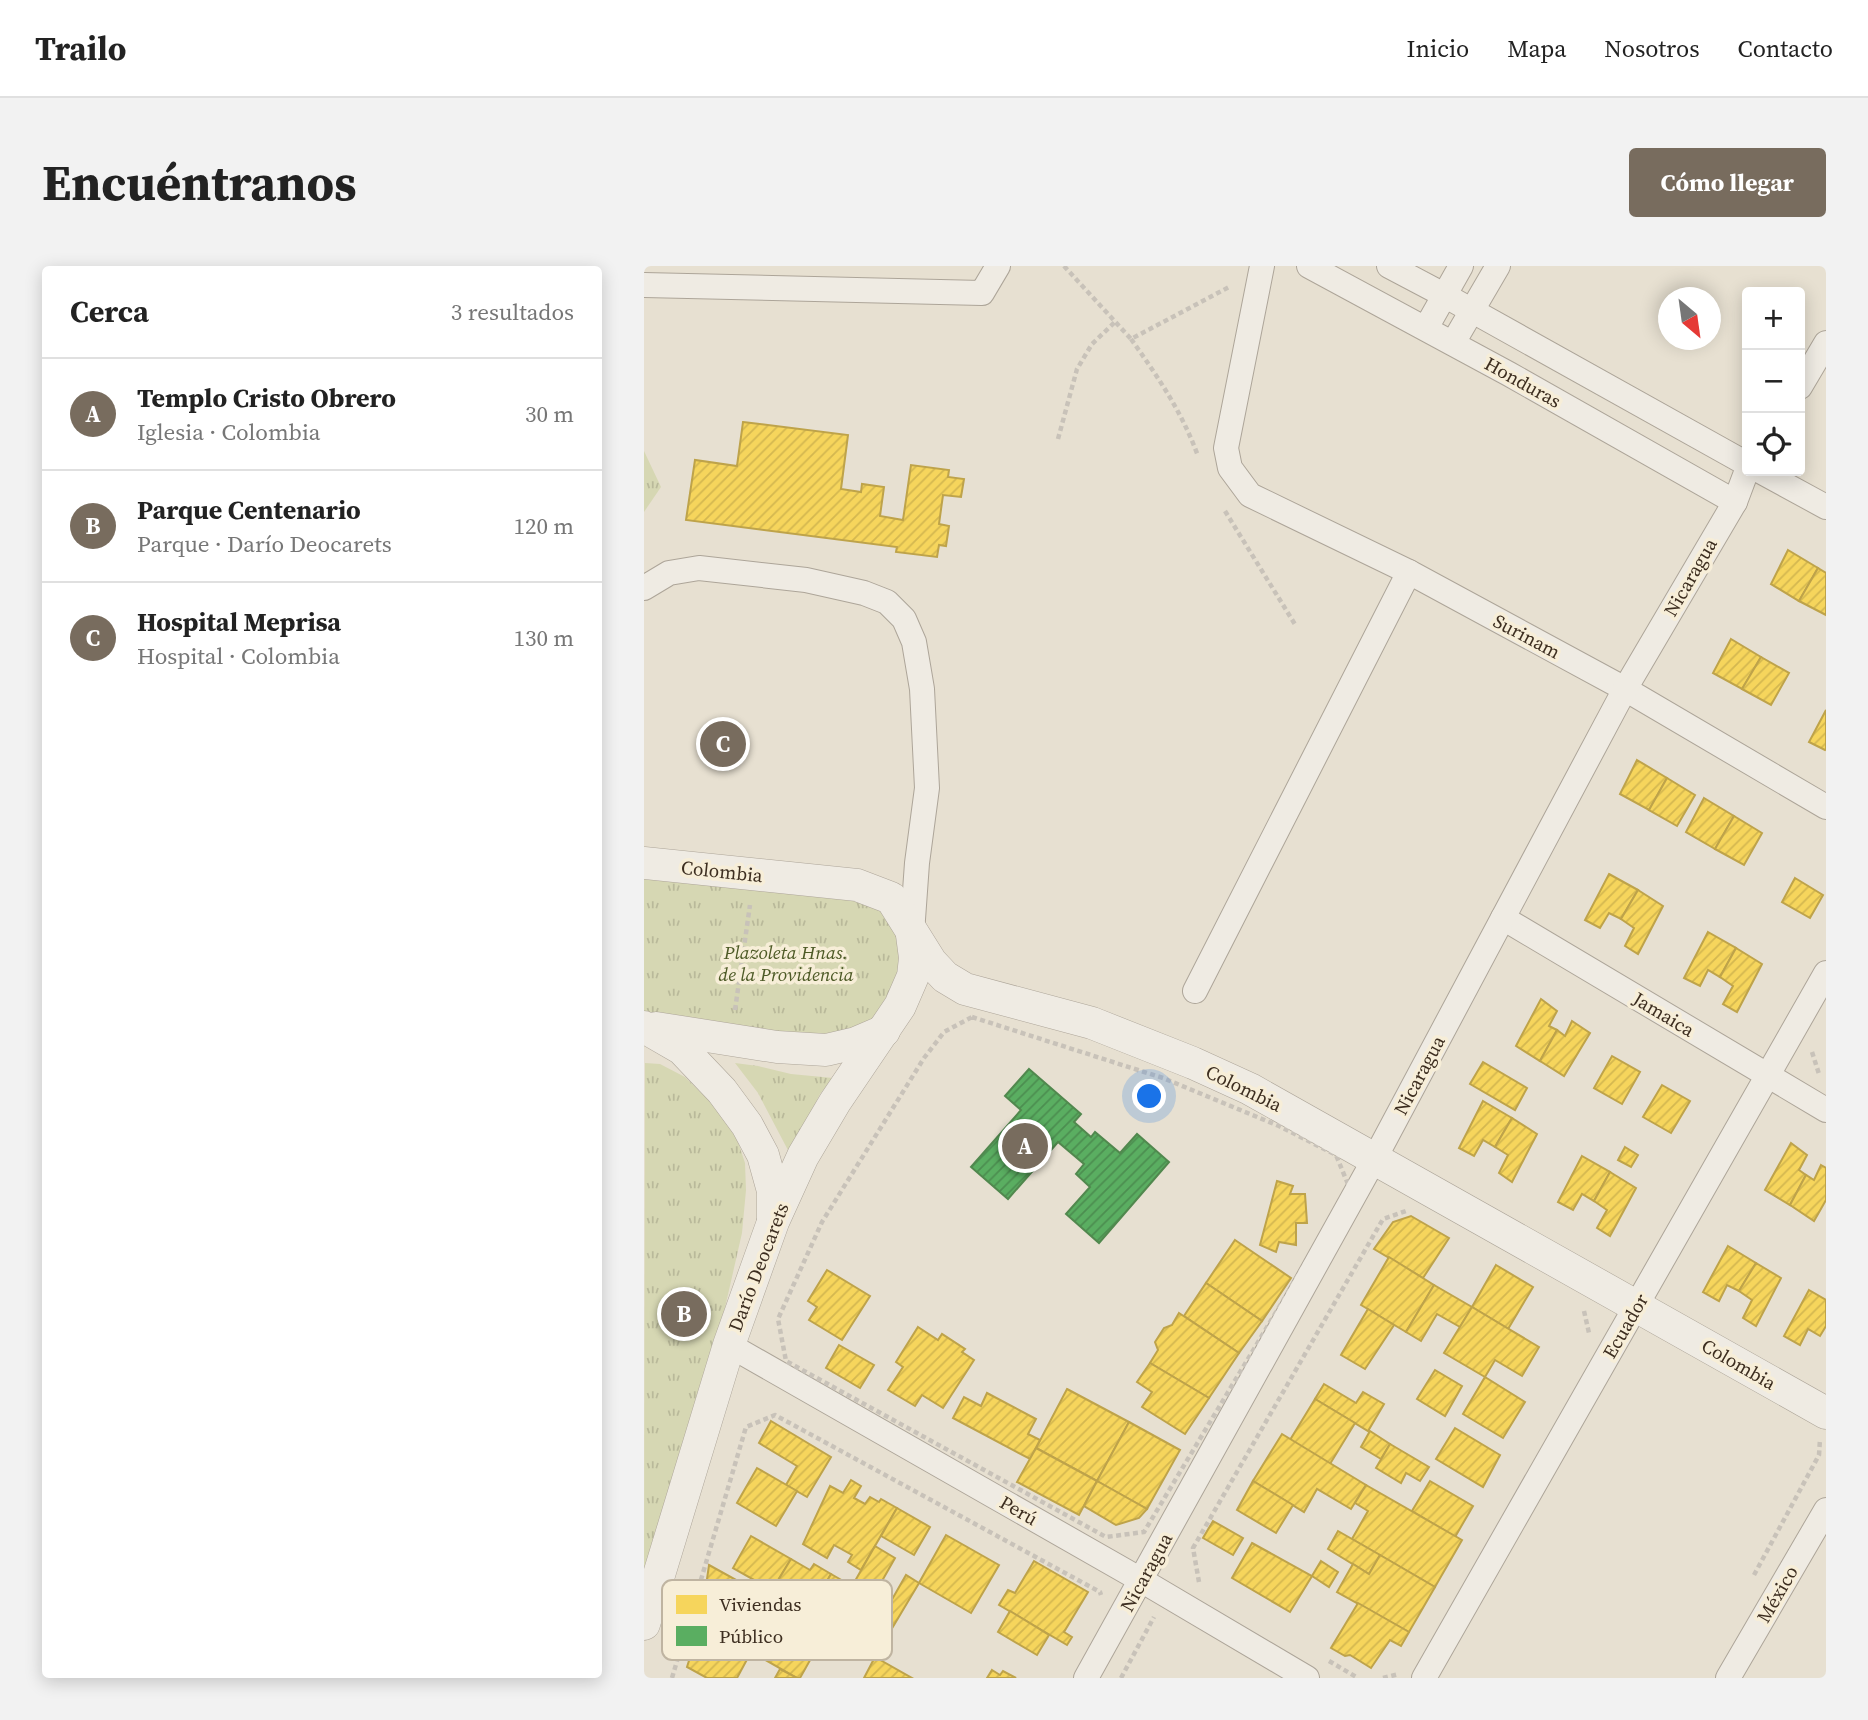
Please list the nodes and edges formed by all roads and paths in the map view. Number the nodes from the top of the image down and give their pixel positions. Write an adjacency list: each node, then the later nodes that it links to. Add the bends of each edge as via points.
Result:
1 (998, 266): 8 (street, via 982,293)
2 (1064, 266): 12 (path)
3 (1262, 266): 23 (street, Surinam, via 1226,448 1230,468 1250,495)
4 (1309, 266): 13 (street, Honduras)
5 (1389, 266): 10 (street, Honduras)
6 (1461, 266): 10 (street)
7 (1498, 266): 11 (street)
8 (652, 279)
9 (1234, 284): 12 (path, via 1131,339)
10 (1444, 295): 11 (street, Honduras); 13 (street)
11 (1472, 310): 14 (street); 18 (street, Honduras)
12 (1115, 322): 17 (path, via 1092,344 1077,369)
13 (1426, 328): 14 (street, Honduras)
14 (1453, 343): 21 (street, Honduras)
15 (1826, 343): 16 (street)
16 (1805, 379)
17 (1058, 439)
18 (1742, 461)
19 (1745, 476): 21 (street, Nicaragua)
20 (1768, 476): 22 (street)
21 (1735, 502): 25 (street, Nicaragua)
22 (1826, 507)
23 (1409, 572): 25 (street, Surinam); 32 (street)
24 (644, 588): 30 (street, via 669,573 699,568 793,579 864,593 887,602 904,619 914,642 922,689 927,788)
25 (1625, 689): 26 (street, Surinam); 29 (street, Nicaragua)
26 (1826, 807)
27 (644, 863): 28 (street, Colombia)
28 (754, 875): 30 (street, Colombia, via 857,885 891,898); 35 (path)
29 (1503, 918): 37 (street, Jamaica); 40 (street, Nicaragua)
30 (912, 933): 34 (street, Darío Deocarets, via 913,976); 40 (street, Colombia, via 945,977 965,989 1092,1023 1193,1063)
31 (1826, 973): 37 (street, Ecuador)
32 (1195, 991)
33 (644, 1026): 35 (street); 42 (street, via 682,1049 747,1125 770,1179)
34 (884, 1031): 35 (street, via 826,1050); 42 (street, Darío Deocarets, via 803,1156)
35 (731, 1039)
36 (1811, 1048): 38 (path, via 1819,1074)
37 (1767, 1075): 39 (street, Jamaica); 43 (street, Ecuador)
38 (1826, 1078)
39 (1826, 1110)
40 (1375, 1158): 43 (street, Colombia); 52 (street, Nicaragua)
41 (1409, 1210): 50 (path, via 1383,1219)
42 (773, 1222): 46 (street, Darío Deocarets)
43 (1637, 1305): 47 (street, Colombia); 58 (street, Ecuador)
44 (1584, 1309): 45 (path)
45 (1589, 1335)
46 (729, 1345): 52 (street, Perú); 56 (street, Darío Deocarets)
47 (1823, 1424): 53 (path, via 1819,1455)
48 (1826, 1510): 64 (street, México)
49 (1143, 1532): 49 (path, via 1106,1537 786,1361 778,1320 822,1222 924,1058 944,1032 972,1017 1163,1078 1279,1126 1336,1154 1350,1189)
50 (1192, 1548)
51 (700, 1580): 54 (path, via 746,1427 775,1415 1100,1592)
52 (1141, 1580): 60 (street, Nicaragua); 62 (street, Perú)
53 (1749, 1584)
54 (1103, 1605)
55 (1158, 1610): 61 (path)
56 (644, 1624)
57 (676, 1660): 59 (path)
58 (1412, 1676): 63 (path)
59 (671, 1678)
60 (1086, 1678)
61 (1121, 1678)
62 (1307, 1678)
63 (1383, 1678)
64 (1728, 1678)

